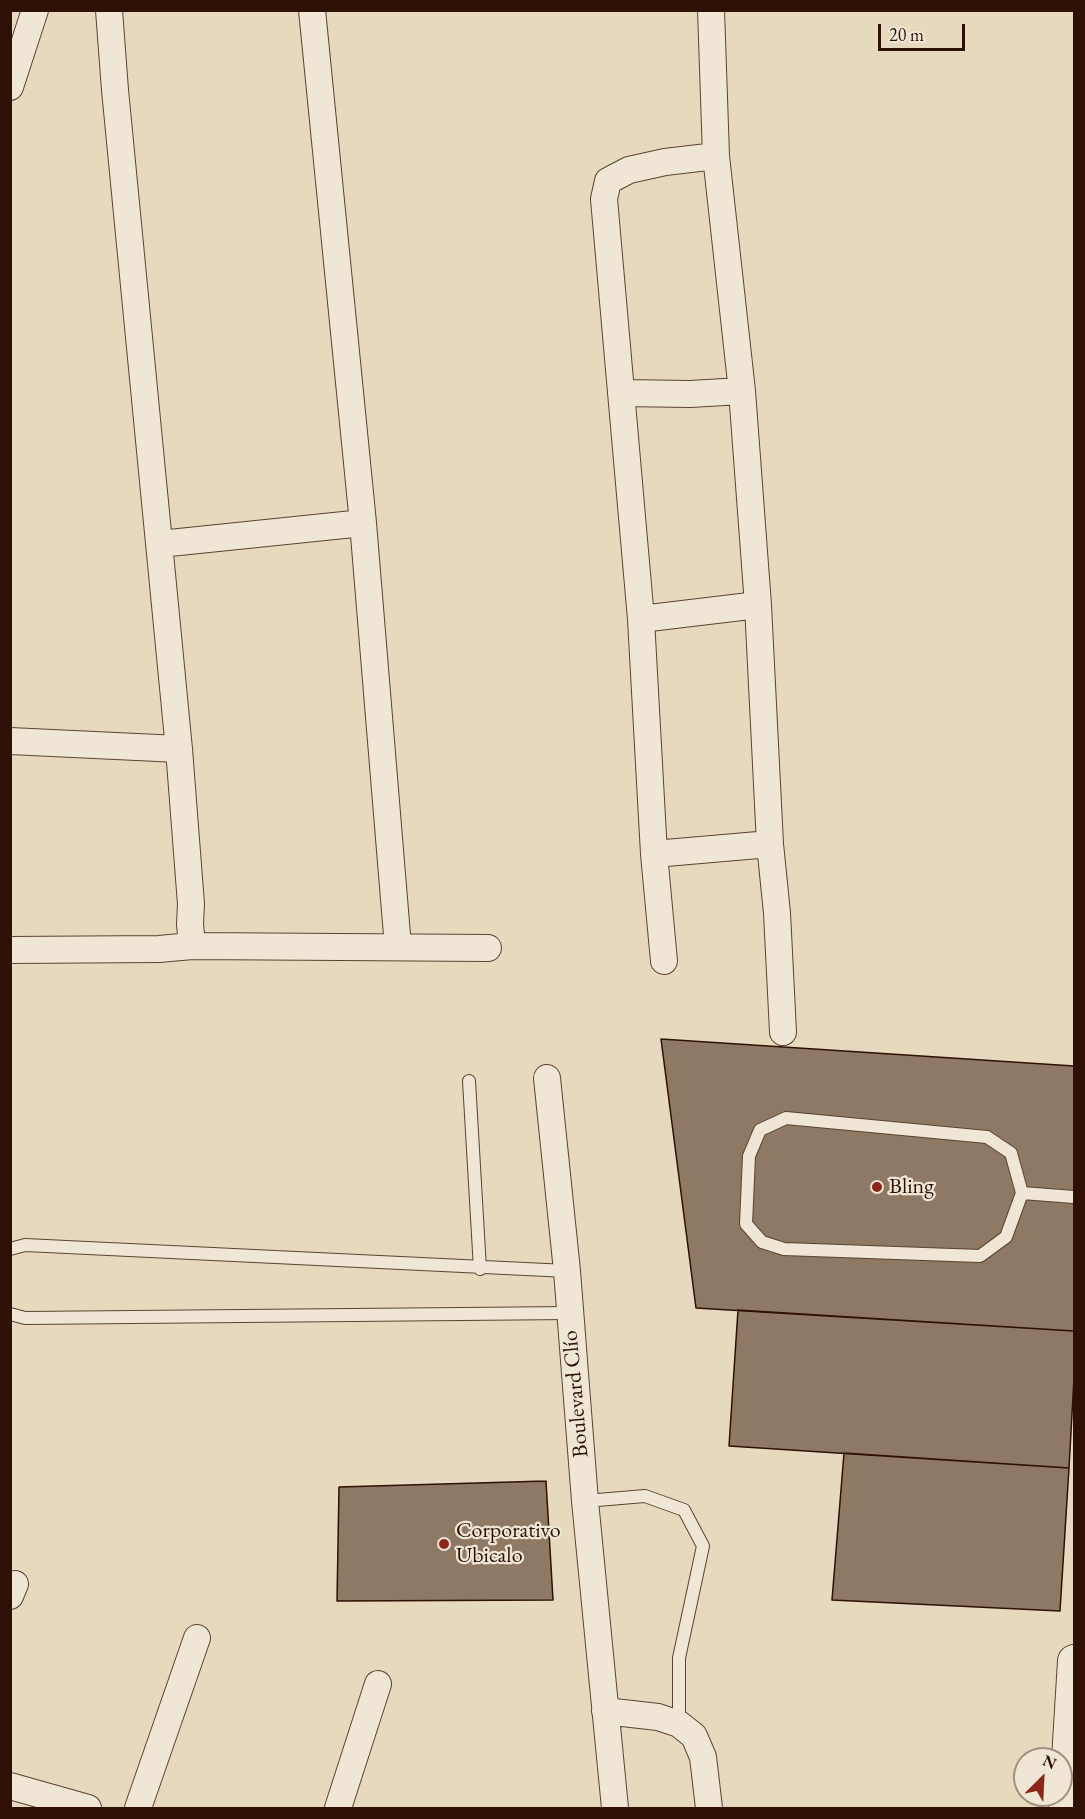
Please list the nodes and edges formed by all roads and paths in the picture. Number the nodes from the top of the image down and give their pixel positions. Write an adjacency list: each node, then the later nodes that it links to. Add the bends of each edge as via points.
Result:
1 (35, 10): 5 (street)
2 (109, 10): 10 (street)
3 (312, 10): 9 (street)
4 (711, 10): 6 (street)
5 (10, 87)
6 (716, 156): 7 (street); 8 (street, via 629,170 608,181 604,199)
7 (742, 392): 8 (street); 11 (street)
8 (621, 393): 12 (street)
9 (363, 523): 10 (street); 18 (street)
10 (160, 544): 14 (street)
11 (758, 605): 12 (street); 15 (street)
12 (641, 619): 16 (street)
13 (10, 741): 14 (street)
14 (179, 749): 17 (street)
15 (770, 844): 16 (street); 22 (street)
16 (654, 854): 21 (street)
17 (192, 946): 18 (street); 20 (street)
18 (398, 948): 19 (street)
19 (488, 948)
20 (10, 950)
21 (664, 961)
22 (783, 1032)
23 (547, 1078): 29 (street, Boulevard Clío)
24 (469, 1081): 28 (lane)
25 (1022, 1193): 25 (lane, via 1011,1153 987,1137 786,1118 760,1130 749,1156 746,1224 762,1242 784,1249 980,1256 1006,1237); 26 (lane)
26 (1074, 1197)
27 (10, 1249): 28 (lane, via 25,1245)
28 (480, 1269): 29 (lane)
29 (567, 1272): 30 (street, Boulevard Clío)
30 (570, 1313): 31 (lane, via 36,1318); 32 (street, Boulevard Clío)
31 (10, 1314)
32 (585, 1501): 36 (street, Boulevard Clío); 37 (lane, via 645,1496 684,1510 703,1546 679,1658)
33 (197, 1638): 40 (street)
34 (1074, 1661): 44 (street)
35 (378, 1684): 41 (street)
36 (605, 1711): 37 (street, via 658,1717); 42 (street, Boulevard Clío)
37 (679, 1724): 43 (street, via 694,1736 703,1756)
38 (10, 1786): 39 (street)
39 (88, 1809)
40 (138, 1809)
41 (338, 1809)
42 (615, 1809)
43 (708, 1809)
44 (1065, 1809)

